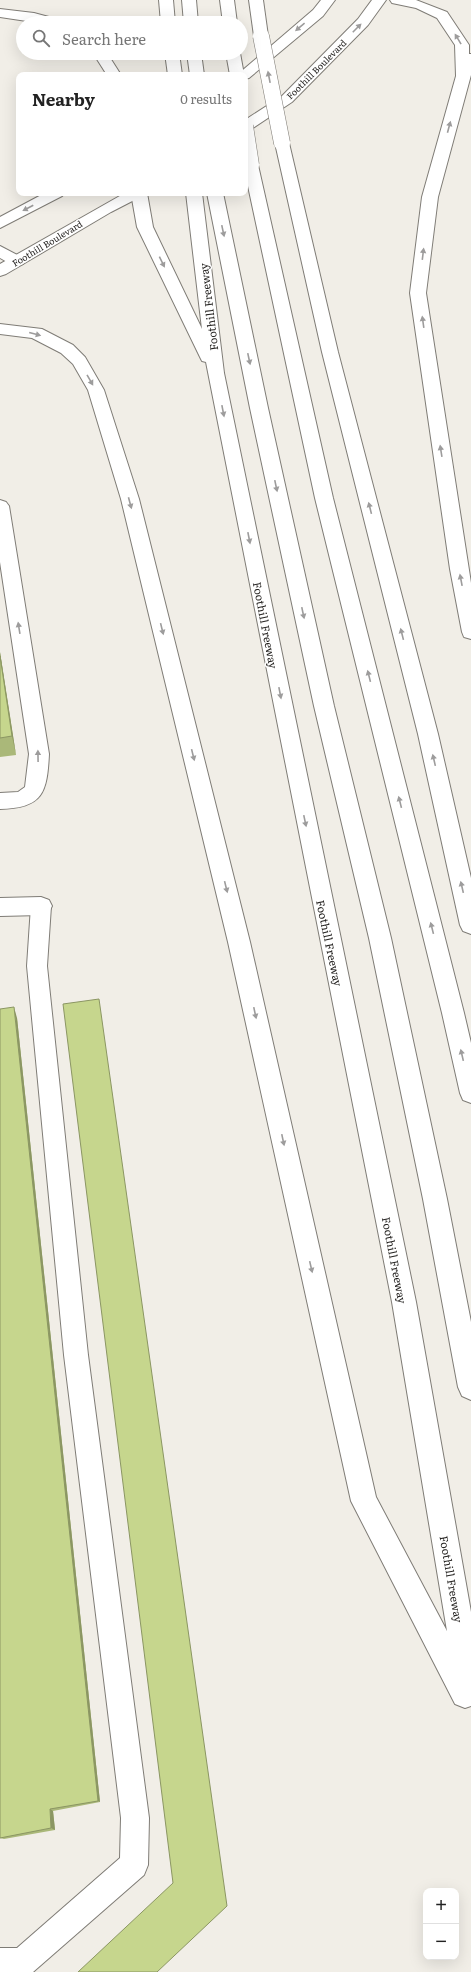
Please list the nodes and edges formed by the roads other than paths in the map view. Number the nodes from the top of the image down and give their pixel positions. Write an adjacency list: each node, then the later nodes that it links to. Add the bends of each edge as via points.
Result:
1 (166, 0): 10 (main road)
2 (189, 0): 11 (main road)
3 (227, 0): 12 (main road)
4 (256, 0): 42 (main road, one-way to 4, bridge, via 428,734 330,352 282,143)
5 (328, 0): 22 (main road, one-way to 22, via 318,13)
6 (379, 0): 24 (main road, Foothill Boulevard, one-way to 6, via 287,99 363,22)
7 (397, 0): 23 (main road, one-way to 7, via 462,46 442,15 420,5)
8 (0, 13): 9 (main road)
9 (26, 16)
10 (167, 16)
11 (190, 16)
12 (229, 16)
13 (471, 58): 23 (main road)
14 (104, 60): 18 (main road)
15 (173, 60): 19 (main road)
16 (195, 60): 20 (main road)
17 (234, 60): 21 (main road)
18 (112, 72)
19 (175, 72)
20 (197, 72)
21 (236, 72)
22 (248, 72)
23 (463, 77): 38 (main road, one-way to 23, via 459,569 418,293 430,197)
24 (248, 125)
25 (248, 143): 43 (main road, one-way to 25, bridge, via 324,498)
26 (51, 196): 31 (main road, one-way to 31)
27 (132, 196): 33 (main road, Foothill Boulevard)
28 (139, 196): 36 (main road, one-way to 36, via 145,227)
29 (216, 196): 44 (main road, one-way to 44, via 324,706 380,938 435,1199)
30 (195, 197): 36 (main road, Foothill Freeway)
31 (0, 223)
32 (0, 251): 33 (main road)
33 (17, 261): 34 (main road, Foothill Boulevard)
34 (0, 271)
35 (0, 329): 46 (main road, one-way to 46, via 36,333 67,349 79,361 96,390 130,499 239,942 364,1501)
36 (216, 373): 45 (main road, Foothill Freeway, one-way to 45, via 404,1302)
37 (0, 506): 39 (lane, one-way to 37, via 25,800 32,794 38,779 38,754)
38 (471, 632)
39 (0, 801)
40 (41, 906): 41 (main road); 47 (lane, via 37,966 76,1355 135,1818 134,1865 22,1962)
41 (0, 907)
42 (471, 925)
43 (471, 1093)
44 (471, 1387)
45 (471, 1692)
46 (471, 1705)
47 (0, 1962)

